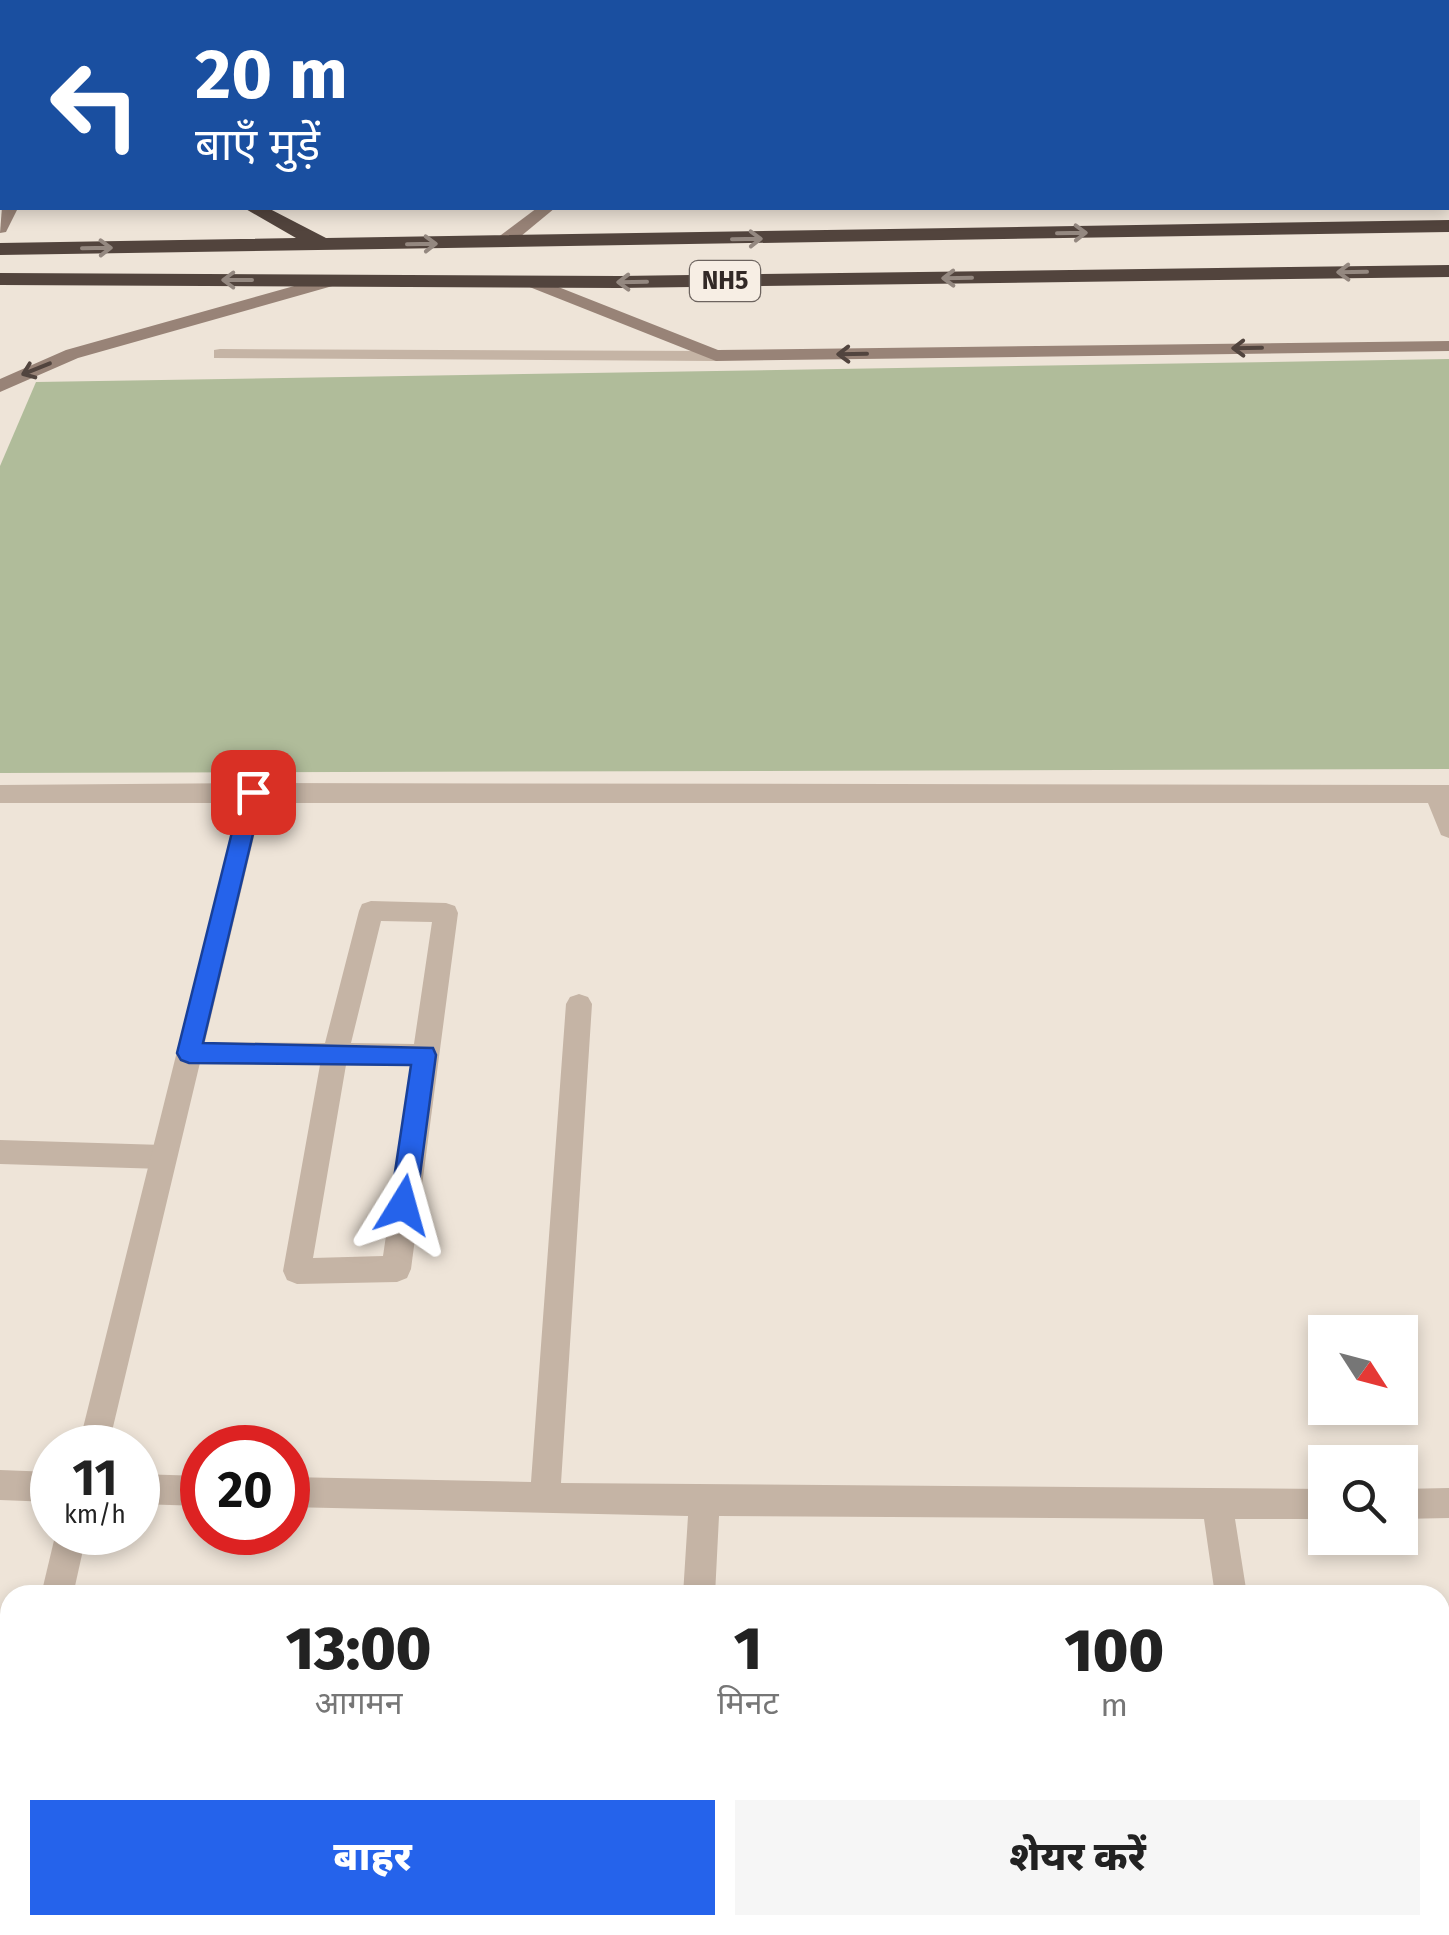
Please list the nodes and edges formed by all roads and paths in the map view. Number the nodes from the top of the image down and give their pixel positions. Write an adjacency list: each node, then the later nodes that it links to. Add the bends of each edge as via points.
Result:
1 (258, 210): 5 (highway)
2 (545, 210): 4 (street)
3 (1449, 226): 4 (highway, NH5, one-way to 3)
4 (503, 242): 5 (highway, NH5, one-way to 4)
5 (323, 245): 6 (highway, NH5, one-way to 5)
6 (0, 251): 8 (highway, NH5)
7 (1449, 270): 11 (highway, NH5, one-way to 11)
8 (0, 271)
9 (0, 280): 10 (highway, NH5, one-way to 9)
10 (330, 281): 11 (highway, NH5); 15 (street, one-way to 15, via 72,354)
11 (533, 282): 14 (street)
12 (1449, 346): 14 (street, one-way to 14)
13 (220, 354): 14 (street)
14 (716, 356)
15 (0, 386)
16 (253, 792): 17 (street); 18 (street); 21 (street)
17 (0, 794)
18 (1443, 794): 19 (street)
19 (1449, 830)
20 (579, 1004): 30 (street)
21 (189, 1053): 22 (street); 25 (street)
22 (336, 1054): 23 (street); 23 (street, via 371,912 446,912); 23 (street, via 297,1271 398,1269)
23 (424, 1055)
24 (0, 1152): 25 (street)
25 (164, 1157): 26 (street)
26 (99, 1425)
27 (0, 1485): 28 (street)
28 (30, 1486)
29 (310, 1493): 30 (street)
30 (545, 1498): 31 (street)
31 (704, 1501): 35 (street); 38 (street)
32 (1449, 1503): 34 (street)
33 (1308, 1504): 35 (street)
34 (1418, 1504)
35 (1218, 1505): 39 (street)
36 (67, 1555): 37 (street)
37 (59, 1585)
38 (700, 1585)
39 (1230, 1585)

